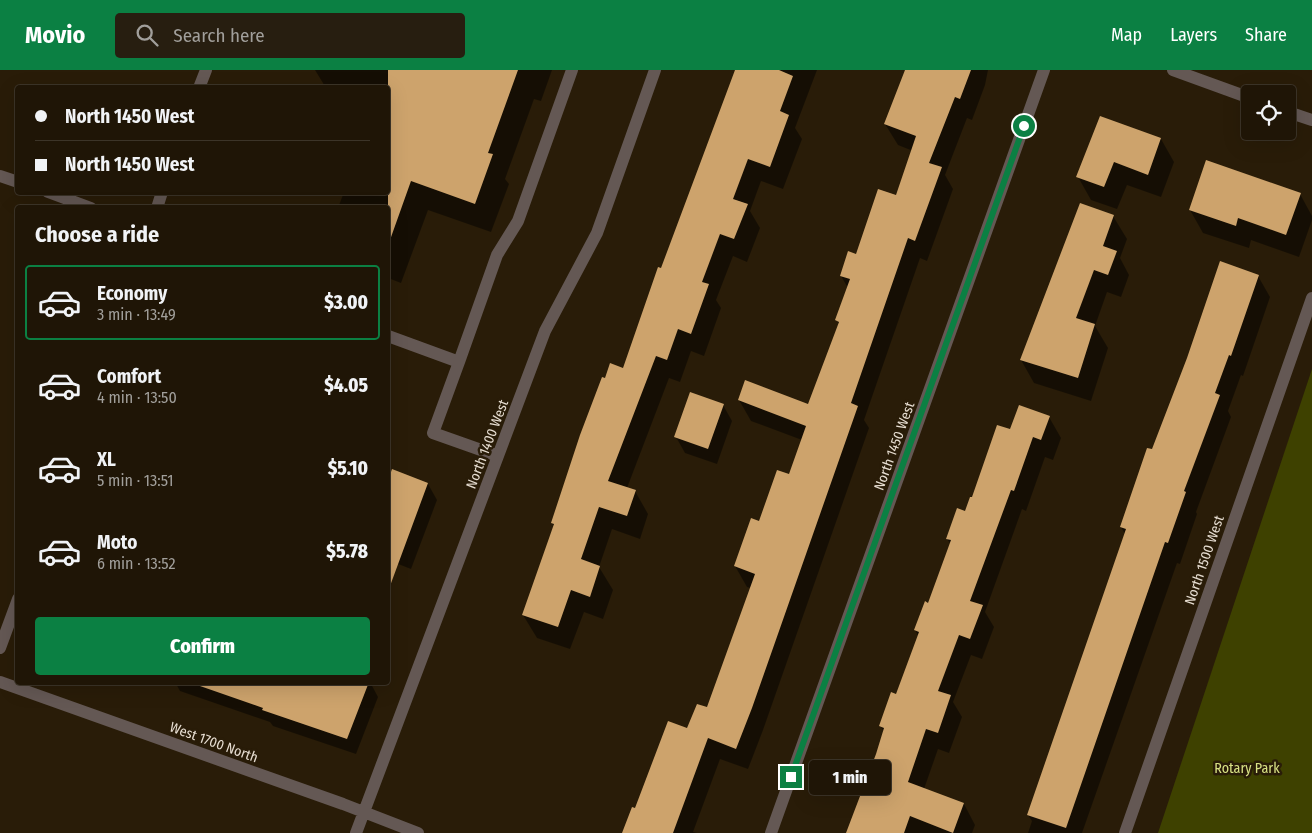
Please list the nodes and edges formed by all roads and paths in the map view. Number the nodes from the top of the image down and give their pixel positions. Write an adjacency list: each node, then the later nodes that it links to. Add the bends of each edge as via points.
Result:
1 (206, 70): 6 (street)
2 (572, 70): 16 (street, via 518,221 497,255)
3 (656, 70): 17 (street, North 1400 West, via 597,233 545,331)
4 (1044, 70): 24 (street, North 1450 West)
5 (1173, 70): 7 (street)
6 (200, 85)
7 (1241, 95)
8 (1296, 115): 9 (street)
9 (1312, 120)
10 (0, 176): 11 (street)
11 (15, 181)
12 (56, 195): 13 (street)
13 (83, 205)
14 (1312, 298): 25 (street, North 1500 West)
15 (390, 337): 16 (street)
16 (459, 362): 17 (street, via 433,433)
17 (498, 456): 21 (street, North 1400 West)
18 (15, 607): 19 (street)
19 (0, 648)
20 (0, 682): 21 (street, West 1700 North)
21 (364, 811): 22 (street, North 1400 West); 23 (street, West 1700 North)
22 (356, 833)
23 (418, 833)
24 (771, 833)
25 (1125, 833)

